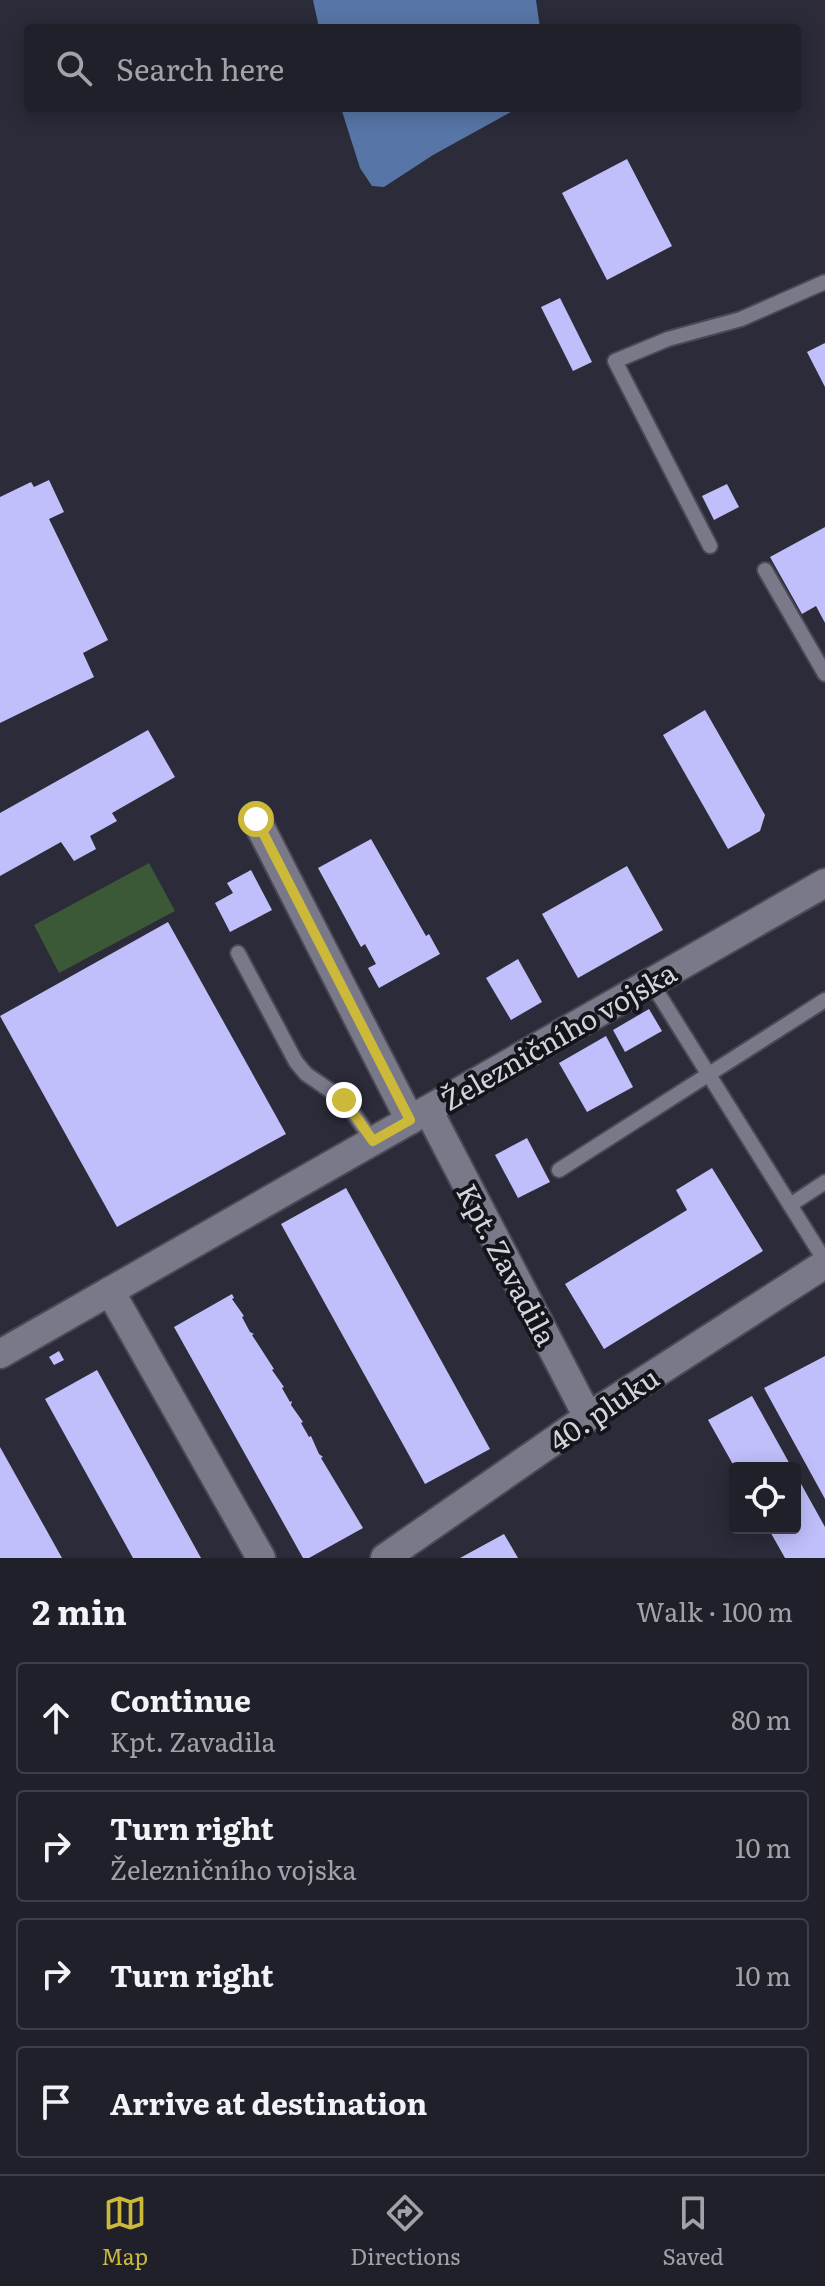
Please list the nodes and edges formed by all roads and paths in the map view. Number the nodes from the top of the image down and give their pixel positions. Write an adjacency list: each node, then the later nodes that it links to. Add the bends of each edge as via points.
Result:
1 (825, 282): 2 (lane, via 741,319 668,339 615,361)
2 (710, 546)
3 (765, 570): 4 (lane)
4 (825, 674)
5 (256, 819): 11 (street, Kpt. Zavadila)
6 (825, 883): 8 (street, Železničního vojska)
7 (238, 953): 12 (lane, via 296,1062 344,1100)
8 (651, 982): 10 (lane); 11 (street, Železničního vojska)
9 (825, 1000): 10 (lane)
10 (708, 1073): 13 (lane); 15 (lane)
11 (419, 1115): 12 (street, Železničního vojska); 19 (street, Kpt. Zavadila)
12 (373, 1141): 17 (street, Železničního vojska)
13 (559, 1170)
14 (825, 1182): 15 (lane)
15 (790, 1205): 16 (lane)
16 (825, 1262): 19 (street, 40. pluku)
17 (110, 1291): 18 (street, Železničního vojska); 20 (street)
18 (0, 1354)
19 (588, 1417): 21 (street, 40. pluku)
20 (261, 1558)
21 (385, 1558)

